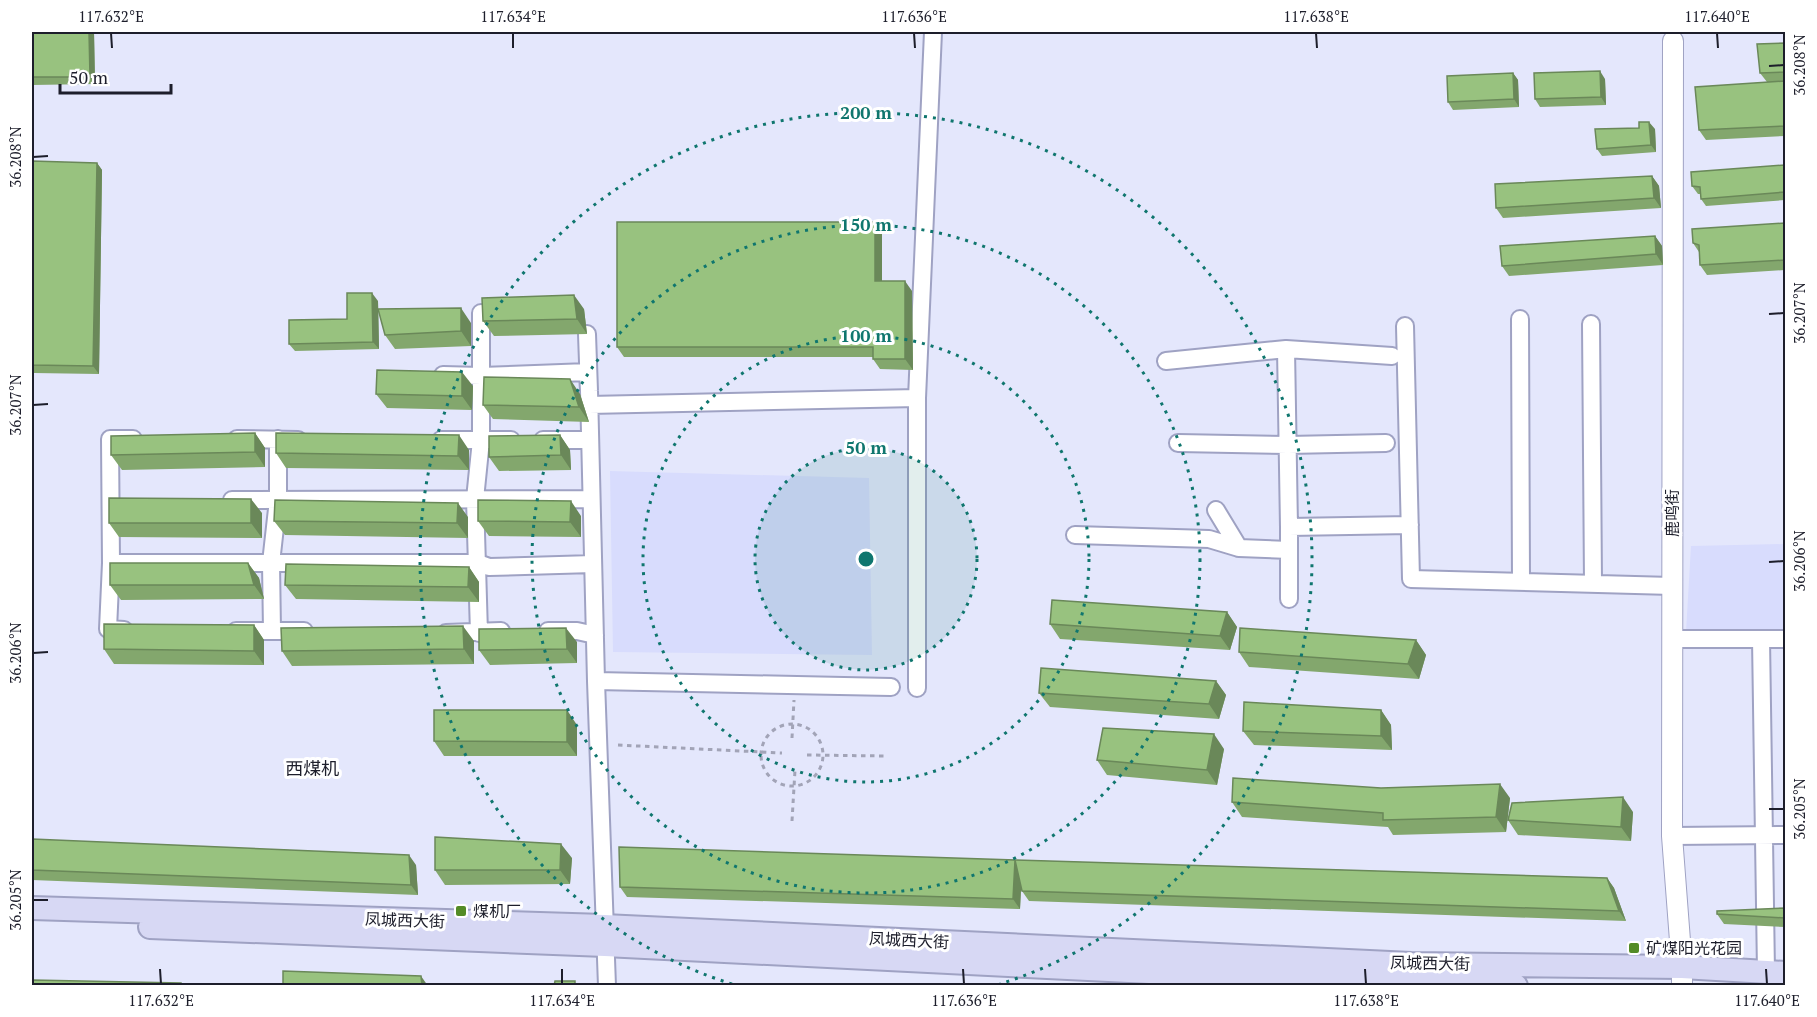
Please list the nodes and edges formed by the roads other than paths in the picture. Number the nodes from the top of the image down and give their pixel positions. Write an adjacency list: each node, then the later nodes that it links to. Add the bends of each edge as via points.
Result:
1 (933, 32): 14 (street)
2 (1673, 41): 41 (street, 鹿鸣街)
3 (481, 313): 12 (street)
4 (1520, 319): 39 (street)
5 (1591, 324): 40 (street)
6 (1405, 326): 30 (street)
7 (587, 334): 13 (street)
8 (1286, 350): 9 (street); 10 (street); 24 (street)
9 (1392, 356)
10 (1166, 361)
11 (423, 374): 12 (street)
12 (481, 376): 13 (street, via 588,372); 20 (street)
13 (589, 398): 14 (street); 21 (street)
14 (917, 398): 55 (street)
15 (154, 439): 35 (street, via 110,439 117,501)
16 (222, 440): 17 (street)
17 (278, 440): 18 (street); 28 (street)
18 (314, 440)
19 (421, 440): 20 (street)
20 (481, 440): 21 (street); 25 (street)
21 (590, 440): 26 (street)
22 (1178, 443): 24 (street)
23 (1386, 443): 24 (street)
24 (1288, 445): 31 (street)
25 (475, 499): 26 (street); 28 (street); 37 (street)
26 (591, 499): 38 (street)
27 (218, 500): 28 (street)
28 (278, 500): 36 (street)
29 (1216, 510): 33 (street)
30 (1410, 525): 31 (street); 39 (street, via 1411,579)
31 (1289, 527): 34 (street)
32 (1075, 535): 33 (street, via 1209,539)
33 (1239, 548): 34 (street)
34 (1289, 550): 42 (street)
35 (111, 563): 36 (street); 43 (street, via 108,629)
36 (271, 563): 37 (street); 45 (street)
37 (478, 564): 38 (street); 48 (street)
38 (593, 564): 49 (street)
39 (1521, 582): 40 (street)
40 (1593, 583): 41 (street)
41 (1672, 586): 50 (street, 鹿鸣街)
42 (1289, 599)
43 (143, 630)
44 (225, 631): 45 (street)
45 (272, 631): 46 (street)
46 (318, 632)
47 (433, 632): 48 (street)
48 (479, 633): 49 (street, via 578,631)
49 (595, 635): 53 (street)
50 (1672, 639): 51 (street); 58 (street, 鹿鸣街)
51 (1761, 639): 52 (street); 56 (street)
52 (1785, 639)
53 (596, 681): 54 (street); 61 (street)
54 (891, 687)
55 (917, 688)
56 (1765, 835): 57 (street); 58 (street); 62 (street)
57 (1785, 835)
58 (1672, 836): 63 (street, 鹿鸣街)
59 (32, 908): 61 (main road, 凤城西大街)
60 (32, 924): 61 (main road, 凤城西大街)
61 (604, 935): 64 (main road, 凤城西大街); 65 (street)
62 (1776, 972): 63 (main road, 凤城西大街)
63 (1682, 976): 64 (main road, 凤城西大街)
64 (1411, 978): 66 (main road, 凤城西大街)
65 (607, 986)
66 (1516, 986)

